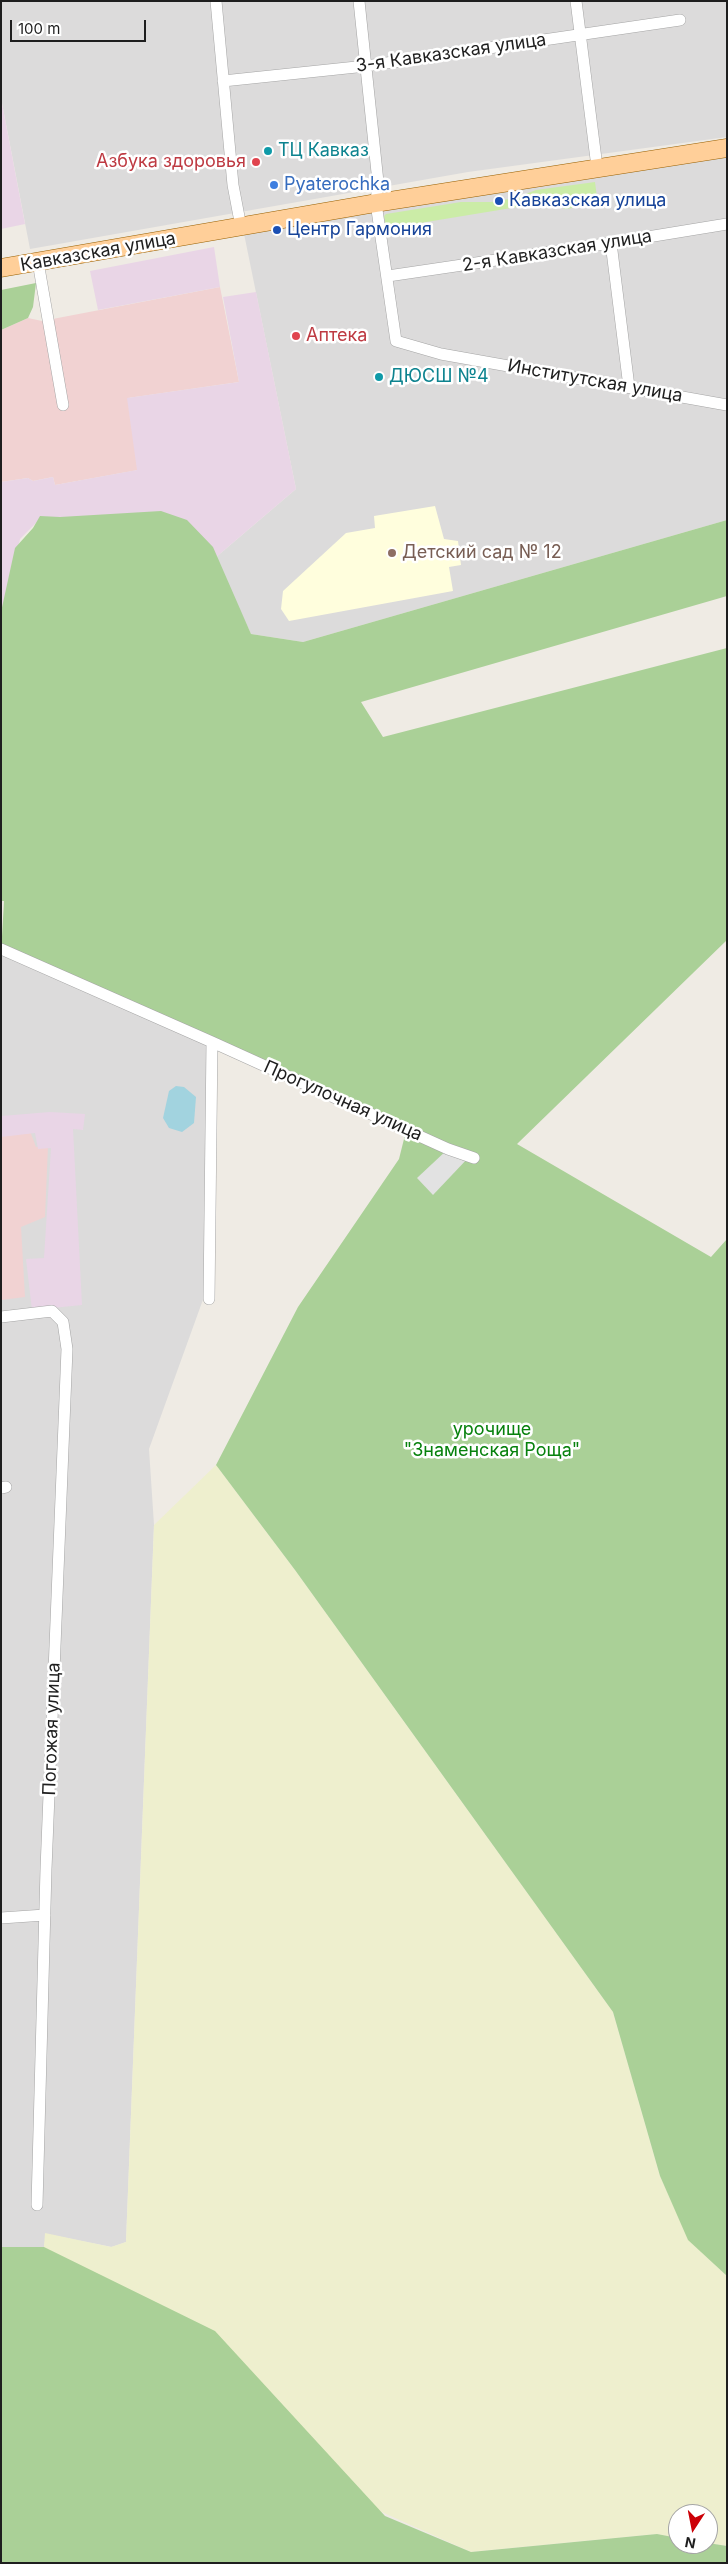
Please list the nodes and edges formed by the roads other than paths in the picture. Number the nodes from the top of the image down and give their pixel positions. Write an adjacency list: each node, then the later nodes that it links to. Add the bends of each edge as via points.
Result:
1 (216, 1): 7 (street)
2 (359, 1): 6 (street, Институтская улица)
3 (576, 1): 5 (street)
4 (680, 20): 5 (street, 3-я Кавказская улица)
5 (580, 34): 6 (street, 3-я Кавказская улица); 9 (street)
6 (366, 66): 7 (street, 3-я Кавказская улица); 10 (street, Институтская улица, via 378,182)
7 (223, 81): 12 (street, via 233,185)
8 (727, 148): 9 (main road, Кавказская улица)
9 (597, 168): 10 (main road, Кавказская улица)
10 (376, 203): 12 (main road, Кавказская улица); 16 (street, Институтская улица)
11 (727, 224): 13 (street, 2-я Кавказская улица)
12 (241, 227): 14 (main road, Кавказская улица)
13 (612, 244): 16 (street, 2-я Кавказская улица); 17 (street)
14 (38, 262): 15 (main road, Кавказская улица); 18 (street)
15 (1, 268)
16 (388, 276): 17 (street, Институтская улица, via 396,341 441,354)
17 (629, 387): 19 (street, Институтская улица)
18 (64, 405)
19 (727, 405)
20 (1, 950): 21 (street, Прогулочная улица)
21 (212, 1042): 22 (street, Прогулочная улица); 23 (street)
22 (474, 1158)
23 (209, 1299)
24 (1, 1317): 25 (street, Погожая улица, via 52,1311 63,1322 66,1341)
25 (45, 1915): 26 (street); 27 (street, Погожая улица)
26 (1, 1918)
27 (38, 2204)

